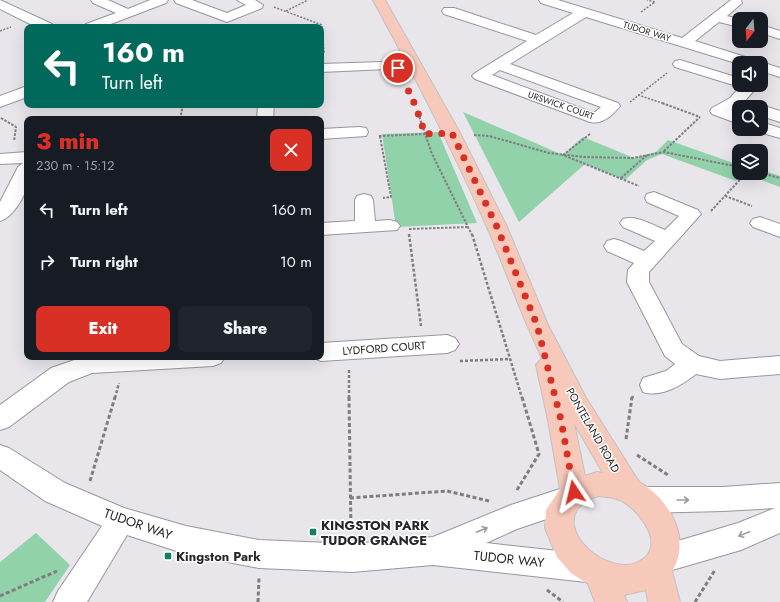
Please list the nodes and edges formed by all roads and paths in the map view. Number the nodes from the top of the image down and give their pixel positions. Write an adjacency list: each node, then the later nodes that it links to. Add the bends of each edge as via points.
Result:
1 (8, 0): 12 (street)
2 (96, 0): 18 (street)
3 (162, 0): 18 (street)
4 (180, 0): 14 (street)
5 (243, 0): 13 (street)
6 (308, 0): 15 (path)
7 (379, 0): 48 (main road, PONTELAND ROAD)
8 (545, 0): 17 (street, TUDOR WAY)
9 (647, 0): 24 (path, via 655,2)
10 (218, 2): 14 (street)
11 (736, 3): 19 (street)
12 (0, 4): 21 (street)
13 (257, 5): 14 (street, via 226,18); 15 (path, via 268,5)
14 (199, 7)
15 (285, 11): 23 (path)
16 (449, 11): 27 (street)
17 (584, 12): 24 (street, TUDOR WAY); 27 (street, URSWICK COURT)
18 (127, 13): 22 (street)
19 (717, 17): 20 (street); 28 (street)
20 (732, 21)
21 (41, 24)
22 (99, 24)
23 (319, 24)
24 (624, 24): 28 (street, TUDOR WAY)
25 (768, 31): 26 (street)
26 (780, 35)
27 (537, 40): 30 (street, URSWICK COURT)
28 (684, 43): 29 (street, TUDOR WAY)
29 (732, 58)
30 (497, 64): 30 (street, URSWICK COURT, via 547,82 612,106 596,119 480,76)
31 (680, 64): 34 (street)
32 (382, 66): 33 (street)
33 (324, 68)
34 (732, 81)
35 (24, 92): 37 (street)
36 (638, 95): 44 (path)
37 (0, 102)
38 (732, 103): 40 (street)
39 (416, 107): 51 (path)
40 (718, 111): 42 (street); 44 (path, via 707,111)
41 (768, 113): 45 (street)
42 (732, 116)
43 (0, 117): 56 (path, via 16,127)
44 (700, 117): 53 (path)
45 (780, 117)
46 (768, 129): 49 (street)
47 (360, 132): 50 (street); 52 (path, via 370,137)
48 (452, 133): 51 (path); 54 (path, via 489,136); 76 (main road, PONTELAND ROAD, via 497,227)
49 (780, 133)
50 (324, 134)
51 (425, 134): 52 (path); 69 (path, via 432,154)
52 (380, 136): 63 (path, via 392,196)
53 (664, 152): 55 (path); 57 (path)
54 (563, 155): 55 (path, via 634,158); 59 (path)
55 (647, 155): 59 (path)
56 (17, 160): 65 (street, via 7,208)
57 (732, 166)
58 (768, 175): 60 (path)
59 (621, 178): 62 (path, via 651,190)
60 (780, 178)
61 (740, 180): 64 (path, via 708,214)
62 (654, 198): 64 (street)
63 (364, 200): 68 (street)
64 (691, 214): 73 (street)
65 (0, 216)
66 (630, 223): 73 (street)
67 (760, 223): 72 (street)
68 (365, 227): 70 (street); 71 (street)
69 (469, 227): 70 (path); 81 (path)
70 (399, 228): 78 (path)
71 (324, 229)
72 (780, 231)
73 (668, 240): 75 (street)
74 (614, 246): 75 (street)
75 (648, 261): 84 (street, via 639,270 638,282 673,350)
76 (537, 325): 92 (main road, PONTELAND ROAD, via 577,405); 94 (main road, PONTELAND ROAD, via 561,420)
77 (447, 344): 78 (street, LYDFORD COURT); 81 (path, via 454,361)
78 (424, 345): 79 (street, LYDFORD COURT)
79 (349, 350): 80 (street, LYDFORD COURT); 95 (path)
80 (324, 352)
81 (510, 359): 91 (path, via 539,454)
82 (160, 360): 83 (street)
83 (125, 362): 88 (street, via 90,364 60,375); 97 (path)
84 (692, 364): 85 (street, via 720,370); 86 (street, via 674,378)
85 (780, 365)
86 (652, 385)
87 (632, 397): 89 (path)
88 (0, 420)
89 (625, 447)
90 (0, 456): 97 (street, TUDOR WAY, via 54,492)
91 (516, 492)
92 (636, 495): 93 (street, one-way to 93, via 723,499); 94 (main road, PONTELAND ROAD, via 613,485 597,484); 102 (main road, PONTELAND ROAD, via 655,512 663,526 666,542)
93 (780, 495)
94 (570, 496): 100 (street, TUDOR WAY, one-way to 94); 104 (main road, PONTELAND ROAD, via 561,510 561,534 574,558)
95 (350, 498): 96 (path, via 447,491); 101 (path)
96 (492, 502)
97 (84, 504): 99 (street, TUDOR WAY)
98 (780, 519): 102 (street, one-way to 102, via 742,536)
99 (120, 520): 101 (street, TUDOR WAY, via 186,540 259,554); 105 (street)
100 (433, 551): 101 (street, TUDOR WAY); 104 (street, TUDOR WAY)
101 (352, 558)
102 (659, 564): 104 (main road, via 644,577 628,580 613,579); 108 (main road, PONTELAND ROAD)
103 (716, 568): 109 (path)
104 (592, 572): 107 (main road, PONTELAND ROAD)
105 (77, 590): 106 (path, via 70,565)
106 (0, 596)
107 (611, 602)
108 (664, 602)
109 (696, 602)

